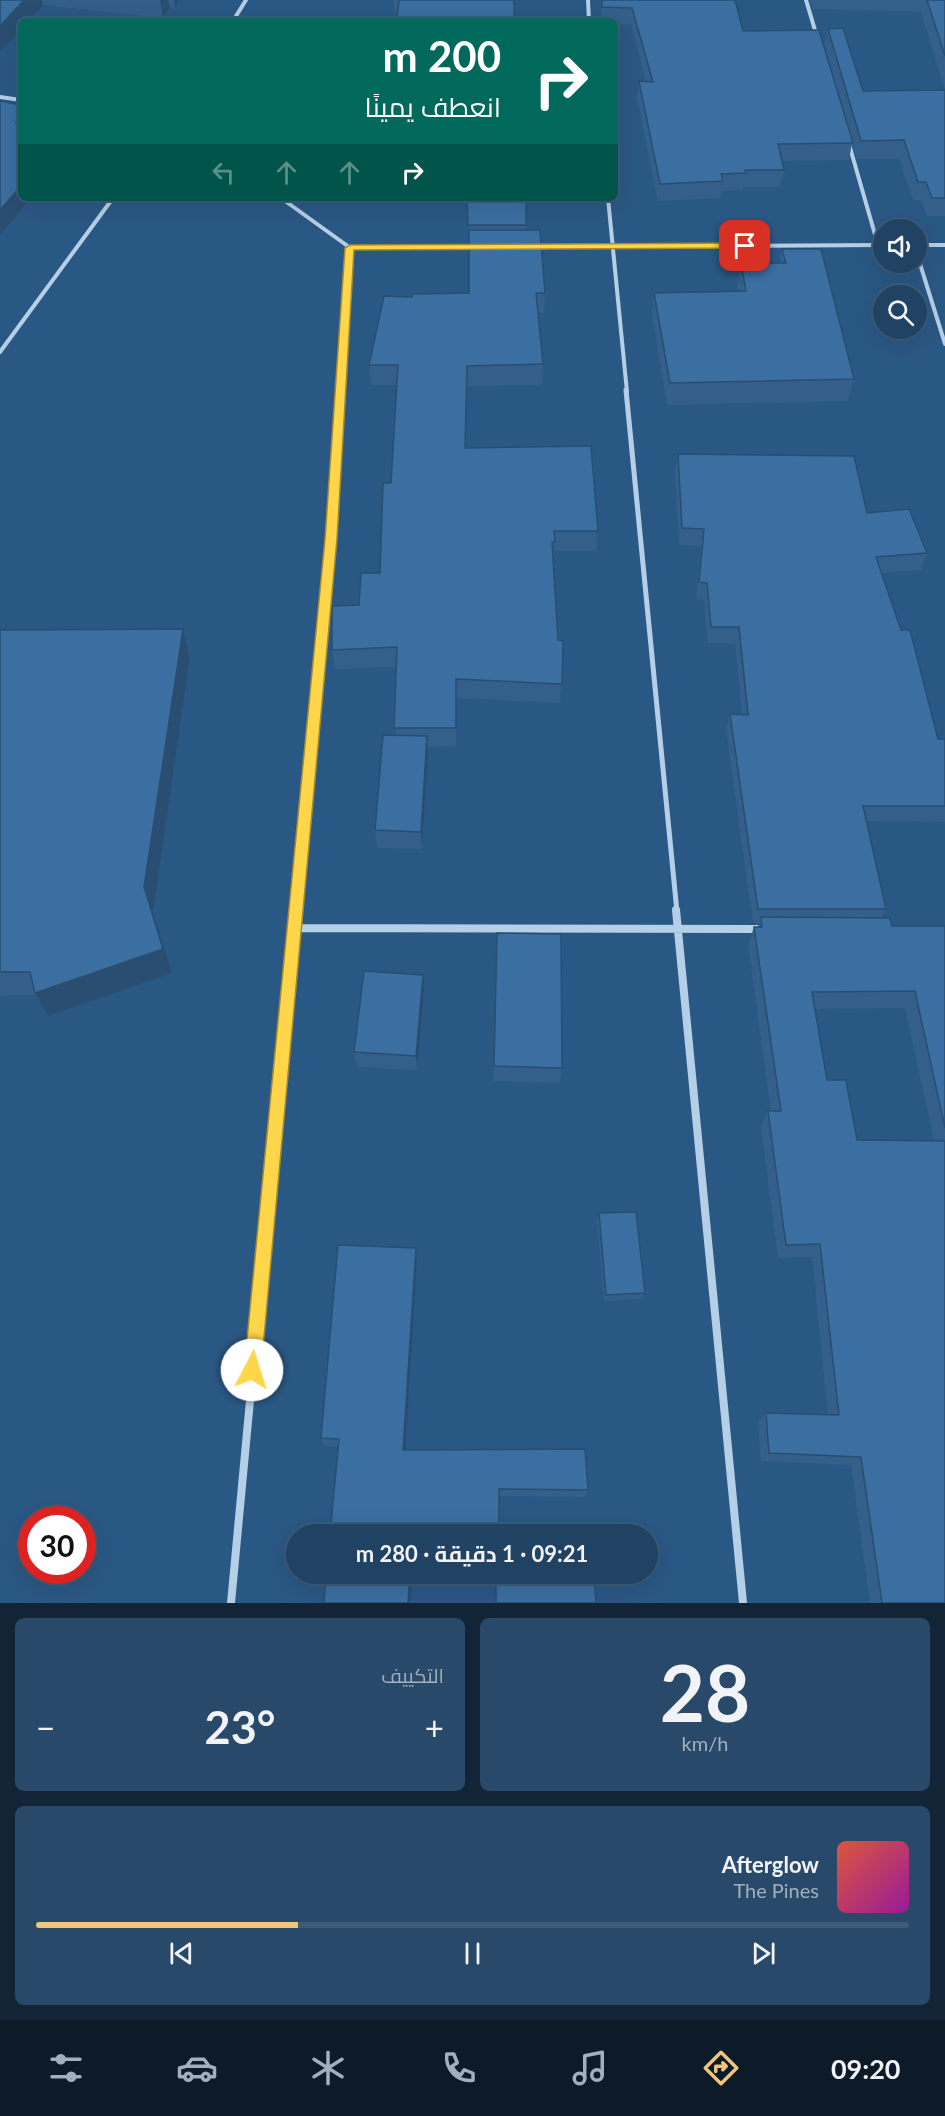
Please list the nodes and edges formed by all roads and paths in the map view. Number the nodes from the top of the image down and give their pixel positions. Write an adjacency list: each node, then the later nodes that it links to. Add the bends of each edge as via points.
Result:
1 (246, 0): 4 (street)
2 (588, 0): 5 (street)
3 (806, 0): 6 (street)
4 (235, 18)
5 (589, 18)
6 (820, 44)
7 (0, 97): 8 (street)
8 (18, 100)
9 (846, 133): 13 (street)
10 (111, 201): 23 (street)
11 (284, 201): 20 (street)
12 (608, 201): 17 (street)
13 (873, 219)
14 (873, 245): 17 (street)
15 (927, 245): 16 (street)
16 (945, 245)
17 (613, 246): 19 (street); 25 (street)
18 (481, 247): 20 (street)
19 (529, 247)
20 (350, 248): 24 (street, via 331,539)
21 (923, 273): 22 (street)
22 (945, 344)
23 (0, 352)
24 (293, 928): 25 (street); 27 (street)
25 (677, 929): 26 (street); 28 (street)
26 (773, 929)
27 (231, 1603)
28 (743, 1603)

